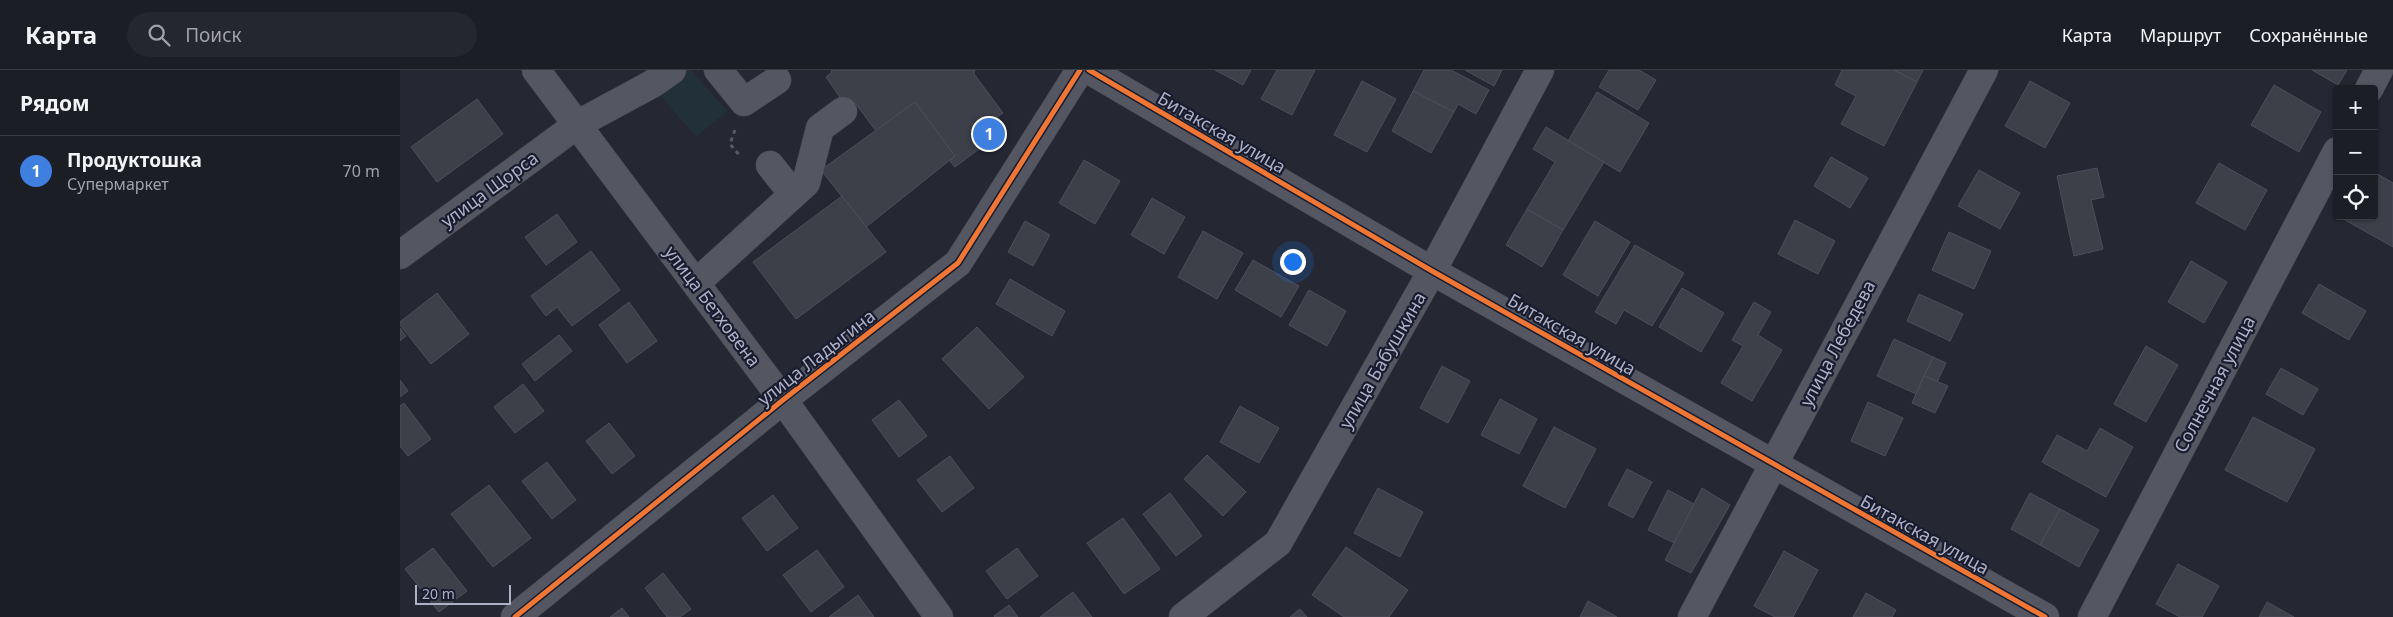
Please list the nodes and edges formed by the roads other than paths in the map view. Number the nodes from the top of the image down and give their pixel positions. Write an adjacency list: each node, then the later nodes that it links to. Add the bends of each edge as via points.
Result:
1 (536, 70): 12 (street, улица Бетховена)
2 (672, 70): 12 (street, улица Щорса)
3 (718, 70): 9 (street, via 744,102)
4 (1080, 70): 19 (street, улица Ладыгина, via 958,262)
5 (1089, 70): 17 (street, Битакская улица)
6 (1540, 70): 17 (street, улица Бабушкина)
7 (1984, 70): 20 (street, улица Лебедева)
8 (2379, 70): 10 (street)
9 (777, 80)
10 (2371, 85)
11 (843, 111): 15 (street, via 820,128 806,183)
12 (578, 124): 16 (street, улица Щорса); 18 (street, улица Бетховена)
13 (2333, 159): 26 (street, Солнечная улица)
14 (770, 165): 15 (street)
15 (793, 194): 18 (street)
16 (400, 255)
17 (1432, 271): 20 (street, Битакская улица); 23 (street, улица Бабушкина, via 1278,543)
18 (696, 283): 19 (street, улица Бетховена)
19 (783, 400): 21 (street, улица Ладыгина); 22 (street, улица Бетховена)
20 (1772, 464): 24 (street, улица Лебедева); 25 (street, Битакская улица)
21 (515, 617)
22 (939, 617)
23 (1183, 617)
24 (1692, 617)
25 (2045, 617)
26 (2092, 617)

